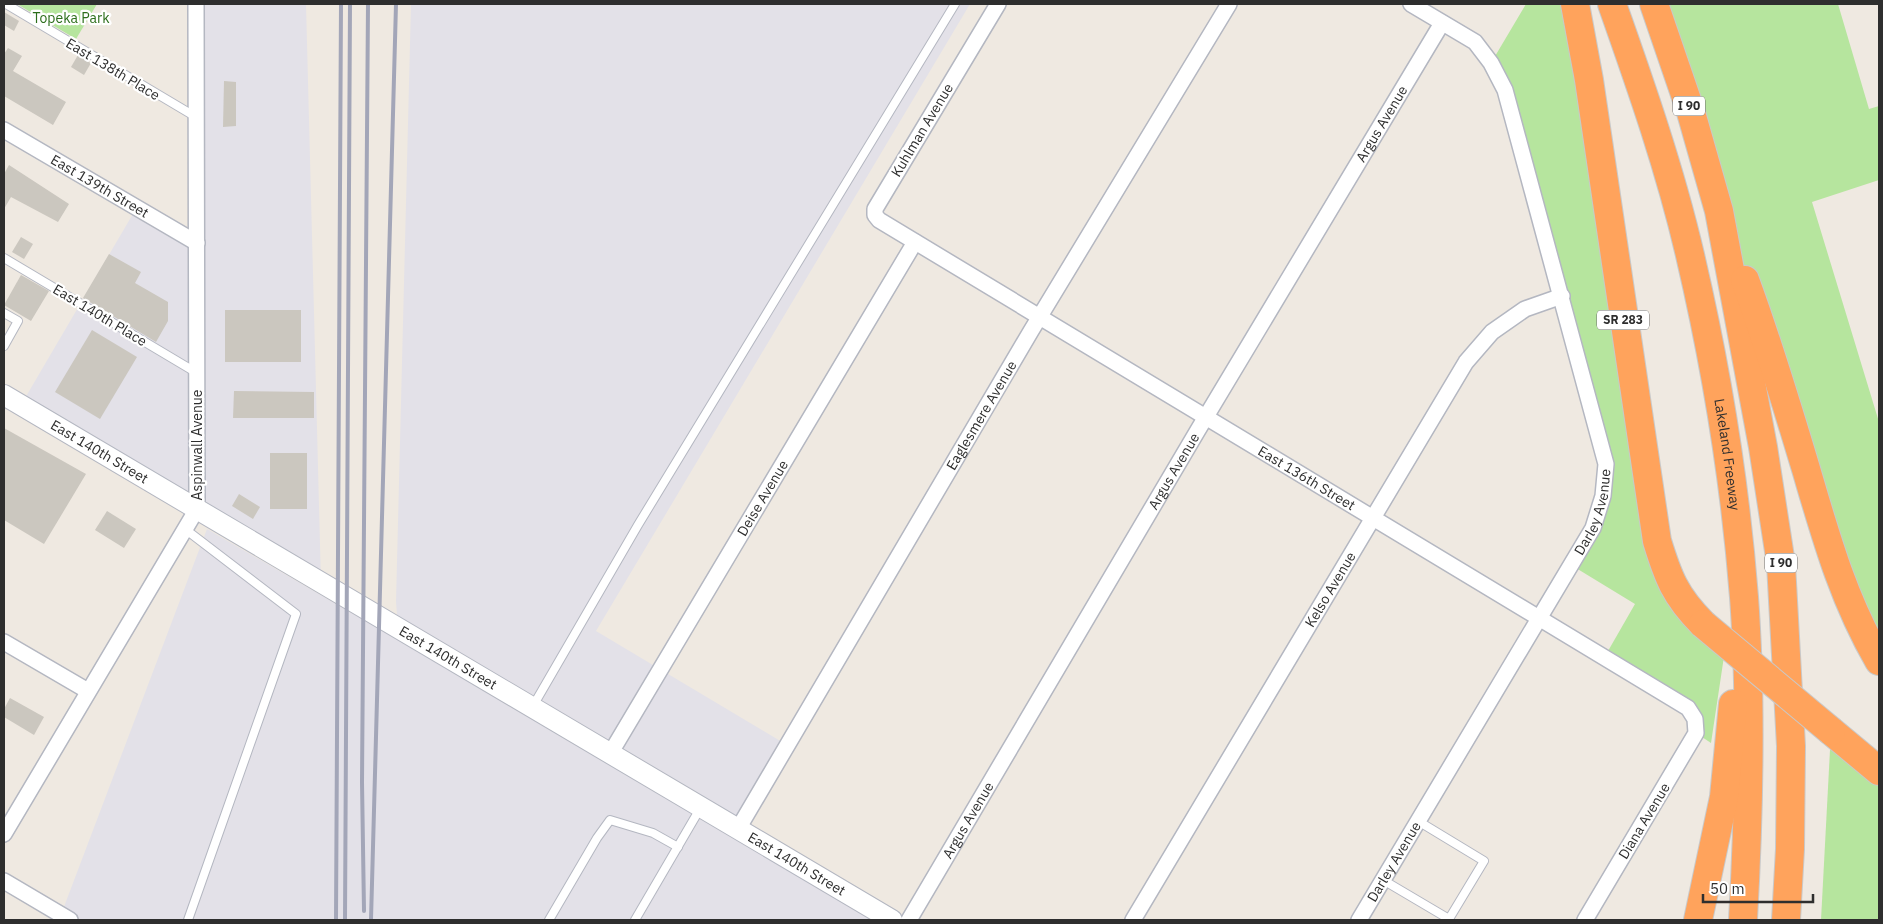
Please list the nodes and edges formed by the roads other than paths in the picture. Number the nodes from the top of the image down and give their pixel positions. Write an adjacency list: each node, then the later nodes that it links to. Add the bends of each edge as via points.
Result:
1 (6, 4): 11 (lane, East 138th Place)
2 (196, 4): 11 (street, Aspinwall Avenue)
3 (955, 4): 32 (lane, via 638,525)
4 (998, 4): 14 (street, Kuhlman Avenue, via 875,208 878,220)
5 (1229, 4): 19 (street, Eaglesmere Avenue)
6 (1412, 4): 10 (street, Darley Avenue)
7 (1575, 4): 35 (highway, SR 283, bridge, via 1589,80 1656,541 1669,580 1703,624)
8 (1612, 4): 27 (highway, Lakeland Freeway, via 1665,164 1690,254 1714,368)
9 (1654, 4): 13 (highway, I 90, via 1690,109)
10 (1442, 23): 17 (street, Darley Avenue, via 1475,42 1505,90); 23 (street, Argus Avenue)
11 (196, 117): 15 (street, Aspinwall Avenue)
12 (4, 130): 15 (street, East 139th Street)
13 (1719, 211): 30 (highway, via 1766,337 1834,566 1863,634); 54 (highway, I 90, via 1764,447 1781,564 1791,746)
14 (915, 242): 19 (street, East 136th Street); 34 (street, Deise Avenue)
15 (197, 243): 21 (street, Aspinwall Avenue)
16 (4, 258): 21 (lane, East 140th Place)
17 (1562, 296): 25 (street, Kelso Avenue, via 1525,309 1492,332 1466,362); 28 (street, Darley Avenue, via 1606,464 1603,496 1593,528)
18 (4, 313): 20 (lane, via 18,322)
19 (1039, 318): 23 (street, East 136th Street); 38 (street, Eaglesmere Avenue)
20 (4, 346)
21 (197, 373): 24 (street, Aspinwall Avenue)
22 (4, 395): 24 (street, East 140th Street)
23 (1205, 418): 25 (street, East 136th Street); 48 (street, Argus Avenue)
24 (197, 509): 26 (street, Aspinwall Avenue); 32 (street, East 140th Street)
25 (1373, 519): 28 (street, East 136th Street); 49 (street, Kelso Avenue)
26 (185, 529): 31 (street, Aspinwall Avenue); 44 (lane, via 296,614)
27 (1744, 598): 52 (highway, via 1724,797); 53 (highway, Lakeland Freeway, via 1750,783)
28 (1538, 618): 33 (street, East 136th Street, via 1688,708); 37 (street, Darley Avenue)
29 (4, 642): 31 (street)
30 (1879, 661)
31 (88, 691): 39 (street, Aspinwall Avenue)
32 (532, 708): 34 (street, East 140th Street)
33 (1695, 719): 51 (street, Diana Avenue, via 1696,733)
34 (610, 754): 36 (street, East 140th Street)
35 (1879, 771)
36 (701, 807): 38 (street, East 140th Street); 40 (lane)
37 (1418, 821): 42 (street, Darley Avenue); 42 (lane, via 1484,861 1449,920)
38 (738, 829): 47 (street, East 140th Street)
39 (4, 834)
40 (678, 847): 45 (lane, via 653,833 610,820); 46 (lane)
41 (4, 880): 43 (street)
42 (1383, 880): 50 (street, Darley Avenue)
43 (70, 920)
44 (188, 920)
45 (549, 920)
46 (635, 920)
47 (892, 920)
48 (909, 920)
49 (1134, 920)
50 (1361, 920)
51 (1585, 920)
52 (1698, 920)
53 (1744, 920)
54 (1786, 920)

